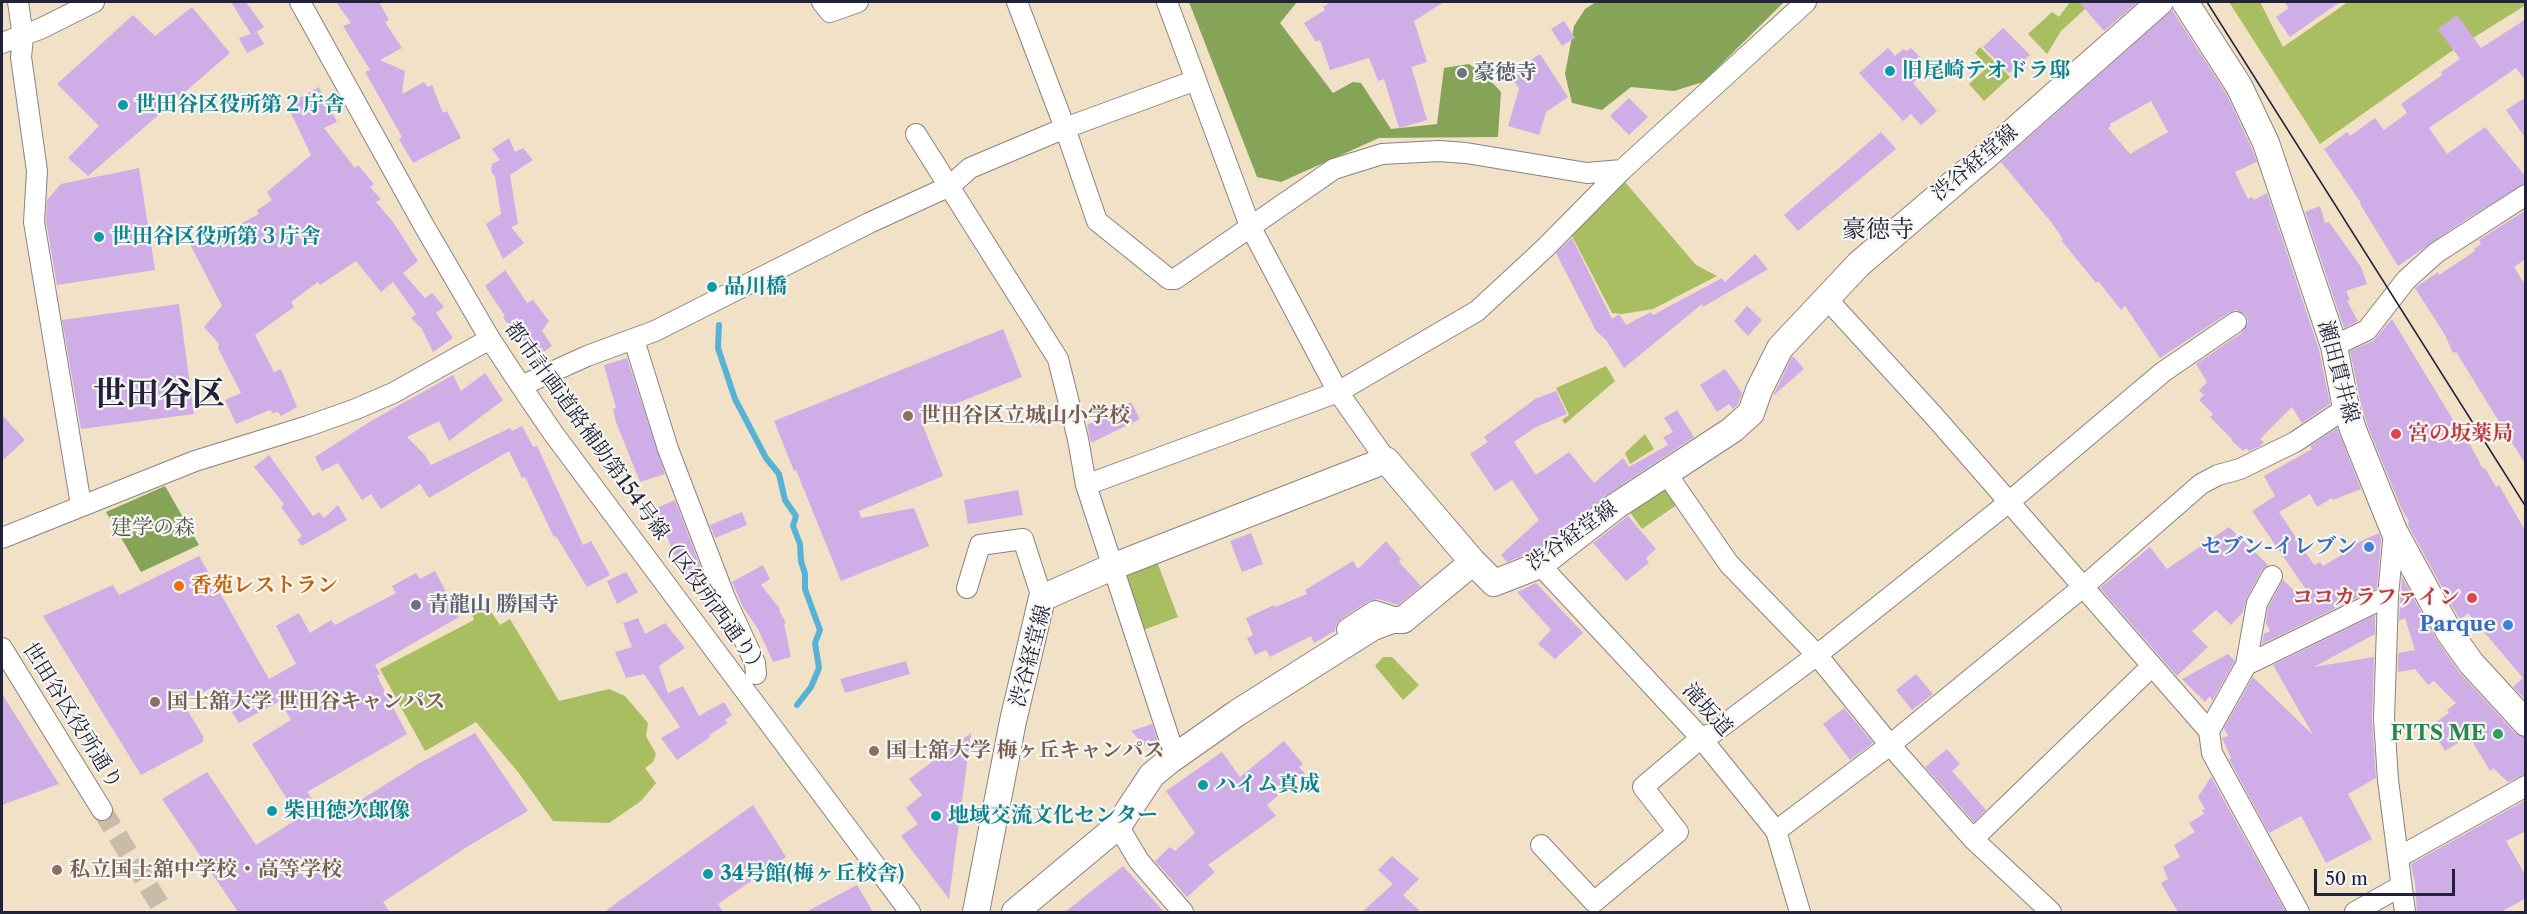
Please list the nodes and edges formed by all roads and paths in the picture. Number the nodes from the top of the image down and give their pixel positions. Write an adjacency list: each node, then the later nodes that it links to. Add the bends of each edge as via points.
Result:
1 (18, 2): 11 (street)
2 (94, 2): 11 (street)
3 (300, 2): 22 (street, 都市計画道路補助第154号線（区役所西通り）)
4 (822, 2): 5 (street, via 830,12)
5 (858, 2)
6 (1017, 2): 14 (street)
7 (1167, 2): 13 (street)
8 (1806, 2): 16 (street)
9 (2160, 2): 20 (main road, 渋谷経堂線, via 1859,264)
10 (2185, 2): 24 (main road, 瀬田貫井線, via 2239,86 2266,143)
11 (23, 37): 12 (street); 32 (street, via 21,57 37,171 34,222)
12 (2, 43)
13 (1197, 80): 14 (street); 19 (street)
14 (1065, 128): 17 (street, via 970,168); 19 (street, via 1097,221 1169,279 1176,279)
15 (916, 134): 17 (street)
16 (1622, 170): 19 (street, via 1587,173 1448,151 1382,154 1334,169); 26 (street, via 1477,311)
17 (950, 186): 23 (street); 30 (street, via 1058,359)
18 (2526, 195): 24 (street, via 2436,253 2406,280 2367,330)
19 (1250, 226): 26 (street)
20 (1826, 298): 29 (main road, 渋谷経堂線, via 1780,348 1751,413); 31 (street)
21 (2236, 322): 31 (street, via 2163,372)
22 (490, 339): 25 (street, 都市計画道路補助第154号線（区役所西通り）); 32 (street, via 356,409 195,461)
23 (634, 340): 25 (street); 48 (street, via 668,449 725,598 755,663)
24 (2334, 346): 27 (main road, 瀬田貫井線)
25 (521, 386): 64 (street, 都市計画道路補助第154号線（区役所西通り）)
26 (1338, 392): 28 (street); 30 (street)
27 (2346, 408): 33 (main road, 瀬田貫井線); 39 (street, via 2295,442 2201,484)
28 (1386, 460): 35 (main road, 渋谷経堂線); 37 (main road, 渋谷経堂線)
29 (1666, 473): 36 (main road, 渋谷経堂線); 45 (street, via 1728,564)
30 (1086, 485): 37 (street)
31 (2009, 502): 39 (street); 45 (street)
32 (81, 505): 34 (street)
33 (2394, 531): 41 (street); 49 (main road, 瀬田貫井線, via 2449,632 2471,663)
34 (2, 538)
35 (1473, 562): 36 (main road, 渋谷経堂線, via 1494,583); 43 (main road)
36 (1539, 564): 51 (street, 滝坂道)
37 (1112, 567): 42 (main road, 渋谷経堂線); 52 (street)
38 (2272, 576): 46 (street, via 2257,603)
39 (2083, 587): 47 (street); 53 (street)
40 (967, 588): 42 (street, via 980,545 1023,539)
41 (2388, 597): 46 (street); 61 (street, via 2384,719)
42 (1042, 598): 65 (main road, 渋谷経堂線)
43 (1403, 620): 52 (street, via 1375,611); 54 (main road, via 1373,627 1210,731)
44 (2, 648): 56 (street, 世田谷区役所通り)
45 (1817, 655): 51 (street); 53 (street)
46 (2246, 665): 50 (street)
47 (2152, 666): 50 (street); 59 (street)
48 (756, 674)
49 (2526, 723)
50 (2209, 730): 69 (street, via 2212,753)
51 (1701, 738): 58 (street, 滝坂道); 60 (street, via 1643,787 1678,832 1594,902)
52 (1171, 744): 54 (street)
53 (1890, 745): 58 (street); 59 (street)
54 (1152, 775): 57 (main road)
55 (2526, 786): 61 (street)
56 (102, 810)
57 (1118, 826): 66 (main road); 67 (street, via 1139,861)
58 (1776, 831): 68 (street, 滝坂道)
59 (1974, 839): 63 (street)
60 (1541, 845)
61 (2399, 858): 62 (street)
62 (2402, 886): 70 (street); 71 (street)
63 (2046, 911)
64 (910, 912)
65 (976, 912)
66 (1016, 912)
67 (1183, 912)
68 (1800, 912)
69 (2299, 912)
70 (2355, 912)
71 (2405, 912)

